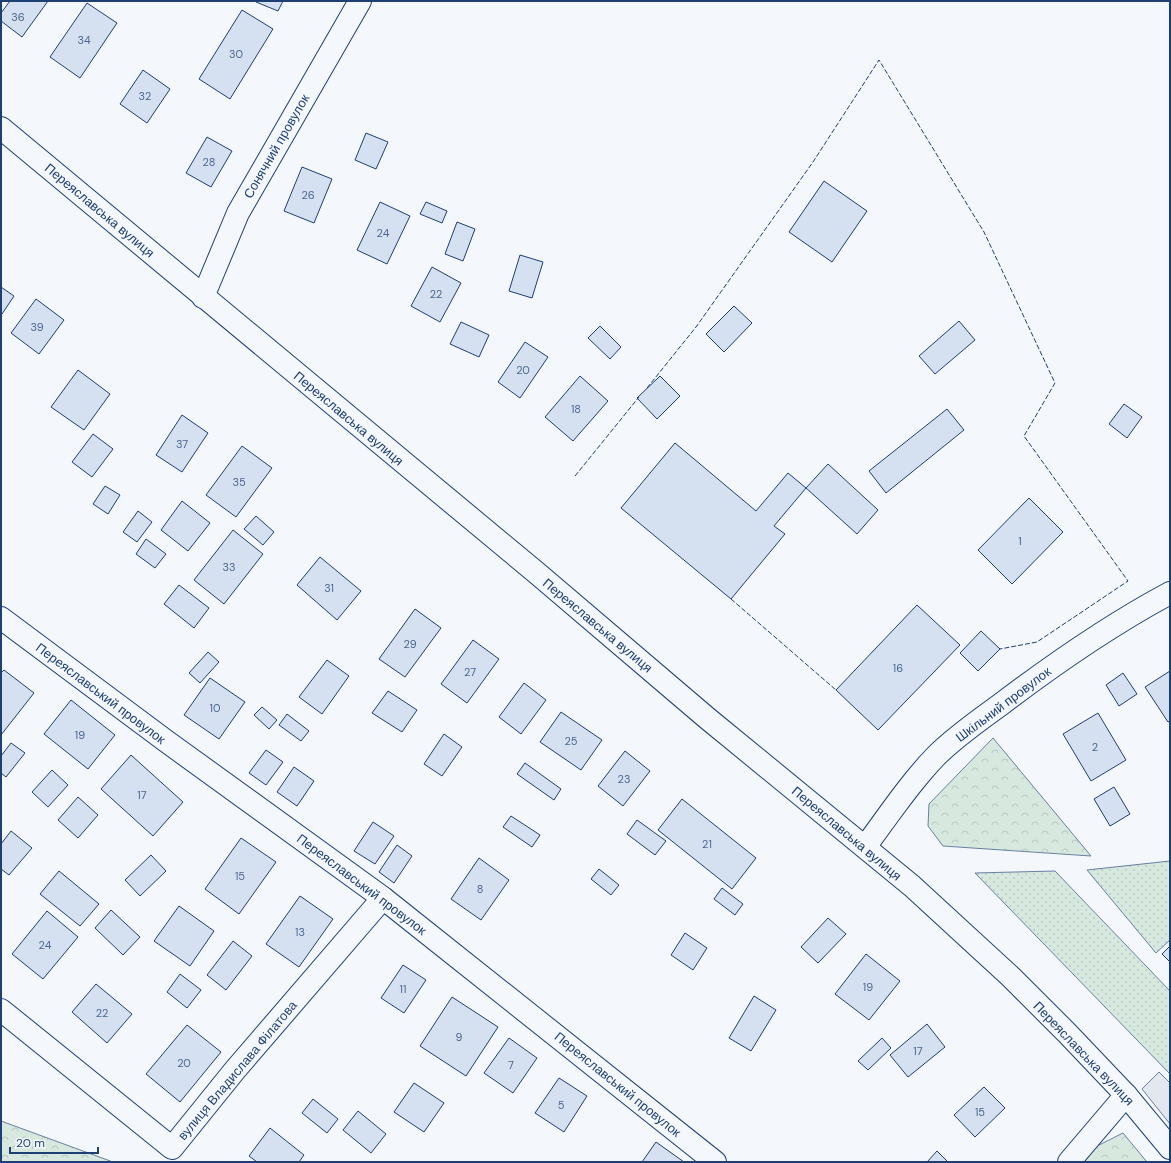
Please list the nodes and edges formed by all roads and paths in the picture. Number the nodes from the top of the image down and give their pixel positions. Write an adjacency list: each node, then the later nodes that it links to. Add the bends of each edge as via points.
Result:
1 (360, 1): 3 (street, Сонячний провулок, via 238,213)
2 (1, 128): 3 (street, Переяславська вулиця)
3 (203, 296): 6 (street, Переяславська вулиця)
4 (1170, 593): 6 (street, Шкільний провулок, via 1132,614 1065,658 956,739 912,784)
5 (1, 618): 7 (street, Переяславський провулок)
6 (865, 847): 9 (street, Переяславська вулиця, via 918,891 1011,977)
7 (383, 898): 8 (street, вулиця Владислава Філатова, via 235,1070 172,1148); 11 (street, Переяславський провулок)
8 (1, 1010)
9 (1126, 1095): 10 (street, Переяславська вулиця); 12 (street)
10 (1170, 1148)
11 (715, 1162)
12 (1069, 1162)

